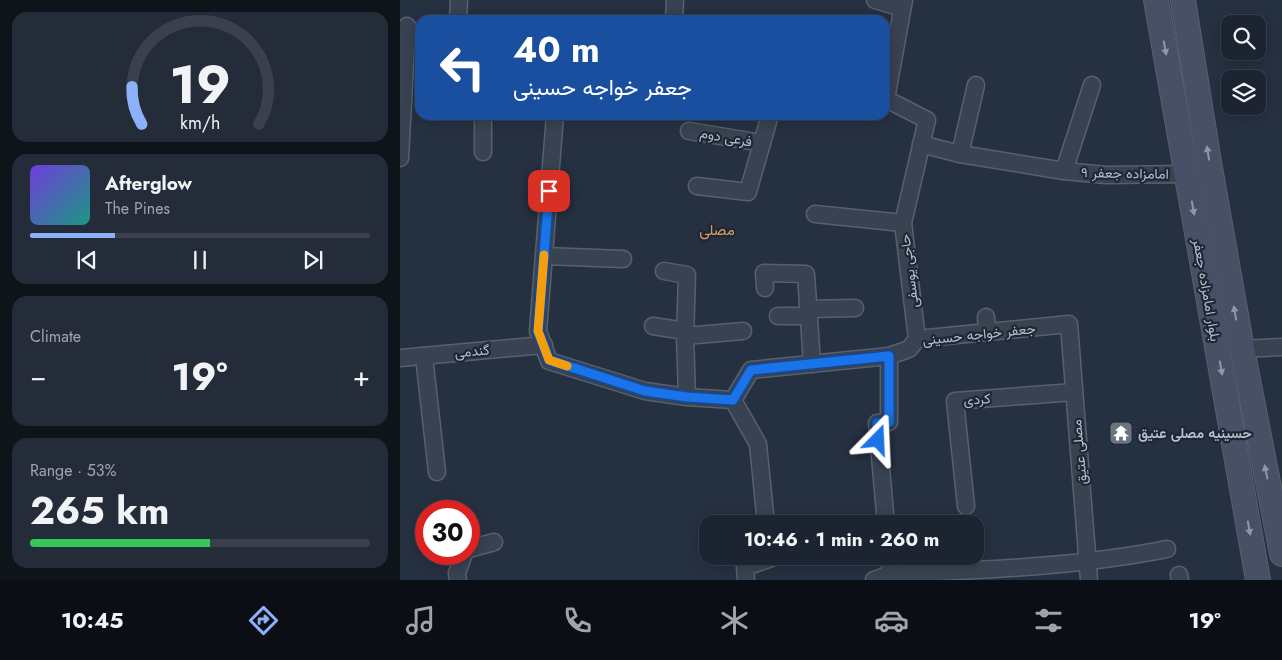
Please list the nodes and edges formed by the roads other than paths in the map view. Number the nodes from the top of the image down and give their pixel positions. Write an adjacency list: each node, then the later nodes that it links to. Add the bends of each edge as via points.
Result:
1 (460, 0): 7 (street)
2 (675, 0): 8 (street)
3 (875, 0): 6 (street)
4 (1156, 0): 25 (main road, بلوار امامزاده جعفر, one-way to 25)
5 (1183, 0): 42 (main road, بلوار امامزاده جعفر, one-way to 5)
6 (903, 4): 10 (street, حاجی یوسفی)
7 (458, 15)
8 (674, 15)
9 (409, 26): 13 (street)
10 (890, 73)
11 (976, 85): 22 (street)
12 (1092, 86): 24 (street)
13 (402, 100): 23 (street)
14 (890, 102): 20 (street, حاجی یوسفی, via 927,120)
15 (483, 120): 21 (street)
16 (555, 120): 29 (street)
17 (769, 120): 19 (street)
18 (690, 131): 19 (street, فرعی دوم)
19 (762, 143): 26 (street, via 748,192)
20 (921, 144): 22 (street); 28 (street, حاجی یوسفی)
21 (482, 152)
22 (960, 154): 24 (street)
23 (400, 158)
24 (1064, 171): 25 (street, امامزاده جعفر ۹)
25 (1187, 174): 51 (main road, بلوار امامزاده جعفر, one-way to 51)
26 (698, 186)
27 (815, 214): 28 (street)
28 (903, 222): 40 (street, حاجی یوسفی)
29 (544, 256): 30 (street); 43 (street, via 538,331)
30 (624, 259)
31 (664, 271): 39 (street, via 687,275)
32 (766, 288): 34 (street, via 764,273 806,274)
33 (855, 308): 34 (street)
34 (809, 312): 35 (street); 47 (street)
35 (778, 316)
36 (1069, 324): 40 (street, جعفر خواجه حسینی, via 987,325); 48 (street, مصلی عتیق)
37 (653, 326): 39 (street)
38 (743, 331): 39 (street)
39 (685, 334): 49 (street)
40 (916, 339): 45 (street, جعفر خواجه حسینی, via 909,349)
41 (1282, 347): 42 (street)
42 (1242, 349): 52 (main road, بلوار امامزاده جعفر)
43 (547, 353): 44 (street, گندمی); 49 (street, گندمی, via 645,391)
44 (424, 356): 46 (street, گندمی); 53 (street)
45 (889, 356): 47 (street, جعفر خواجه حسینی); 57 (street, via 889,422 877,423)
46 (400, 358)
47 (812, 364): 50 (street, جعفر خواجه حسینی, via 751,370)
48 (1074, 392): 55 (street, کردی, via 955,400); 62 (street, مصلی عتیق)
49 (687, 397): 50 (street, گندمی)
50 (733, 400): 56 (street, via 758,444)
51 (1230, 418): 52 (main road); 71 (main road, بلوار امامزاده جعفر, one-way to 71)
52 (1254, 418): 54 (main road, بلوار امامزاده جعفر, one-way to 52)
53 (437, 472)
54 (1277, 500): 61 (main road, بلوار امامزاده جعفر)
55 (966, 506)
56 (765, 515)
57 (885, 515)
58 (494, 542): 59 (street)
59 (480, 545)
60 (1167, 549): 62 (street)
61 (1282, 554)
62 (1088, 562): 66 (street); 70 (street, مصلی عتیق)
63 (460, 565): 67 (street)
64 (751, 565): 68 (street, via 745,567)
65 (890, 565): 66 (street)
66 (891, 574): 69 (street)
67 (458, 580)
68 (746, 580)
69 (874, 580)
70 (1090, 580)
71 (1258, 580)

